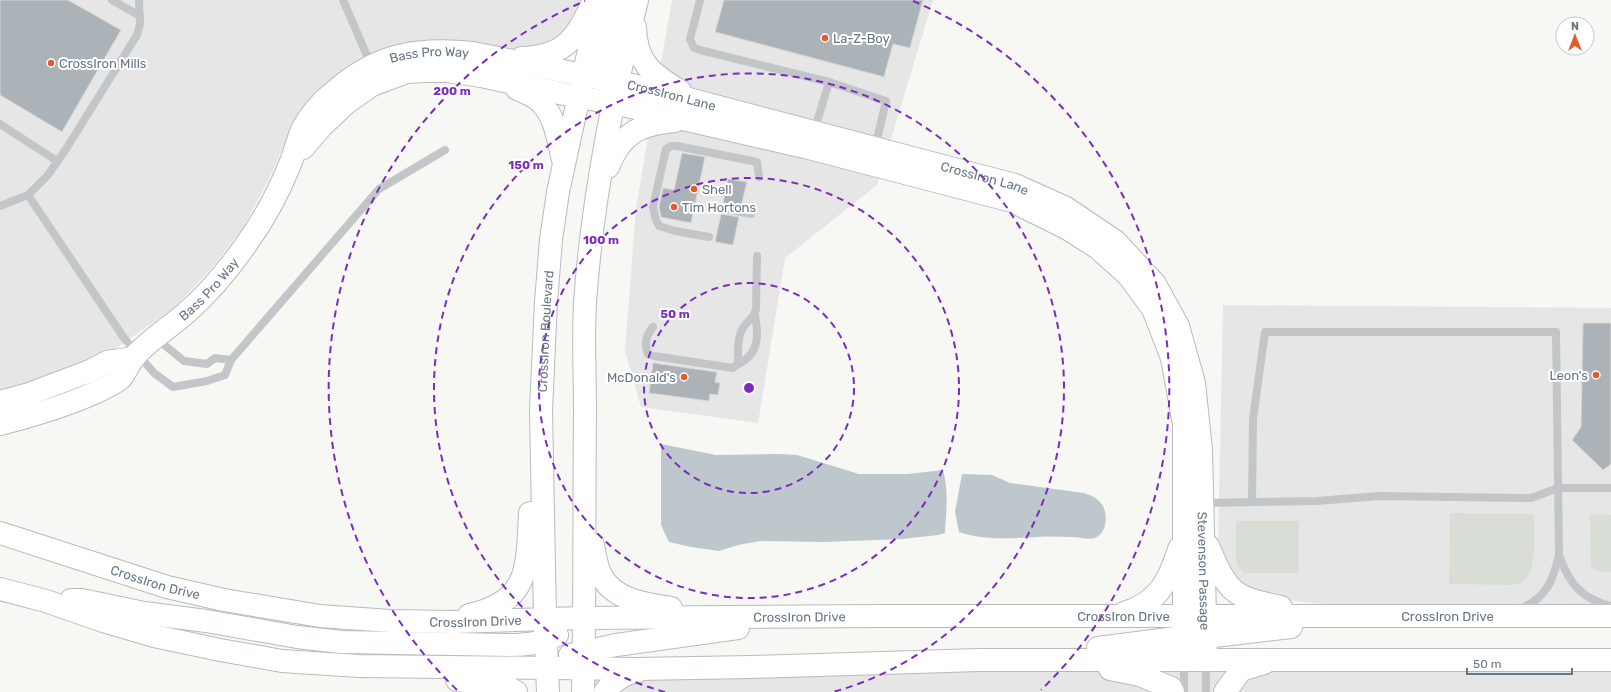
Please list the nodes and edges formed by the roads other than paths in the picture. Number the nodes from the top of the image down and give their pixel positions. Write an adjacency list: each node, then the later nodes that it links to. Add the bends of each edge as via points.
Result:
1 (112, 0): 8 (lane)
2 (139, 0): 8 (lane)
3 (343, 0): 9 (lane)
4 (594, 0): 10 (main road, via 577,33 561,48 553,53)
5 (602, 0): 11 (main road, CrossIron Boulevard)
6 (700, 0): 13 (lane, via 690,39 694,48)
7 (630, 3): 12 (main road, via 607,67); 16 (main road, via 637,50 642,60 653,73 672,86)
8 (140, 16): 21 (lane, via 137,35)
9 (371, 65): 10 (main road, Bass Pro Way, via 405,54 446,50 473,53); 22 (main road, Bass Pro Way, via 323,100 302,131)
10 (502, 69): 11 (main road, Bass Pro Way); 14 (main road, Bass Pro Way); 22 (main road, Bass Pro Way, via 407,72 372,85 345,104 322,126); 23 (main road, via 548,112)
11 (583, 76): 12 (main road, Bass Pro Way); 14 (main road, CrossIron Boulevard)
12 (612, 81): 15 (main road); 16 (main road, CrossIron Lane, via 647,88)
13 (829, 82): 18 (lane); 20 (lane, via 886,100)
14 (578, 97): 15 (main road, CrossIron Lane); 23 (main road, CrossIron Boulevard)
15 (614, 103): 16 (main road, CrossIron Lane); 26 (main road)
16 (693, 110): 18 (main road, CrossIron Lane); 26 (main road, via 642,126 631,133 620,144 611,161)
17 (0, 124): 21 (lane)
18 (812, 140): 20 (main road, CrossIron Lane)
19 (445, 150): 37 (lane, via 379,188)
20 (872, 156): 41 (main road, CrossIron Lane, via 1012,201 1068,229 1098,248 1128,275 1153,309 1172,358 1184,424)
21 (57, 161): 25 (lane, via 48,176)
22 (290, 164): 35 (main road, Bass Pro Way, via 259,223 221,278 185,314)
23 (564, 164): 32 (main road, CrossIron Boulevard, via 558,192)
24 (759, 177): 30 (lane, via 757,162 677,146 666,149 653,207 656,220 659,226)
25 (28, 195): 27 (lane); 36 (lane)
26 (598, 196): 46 (main road, via 585,305)
27 (0, 206)
28 (716, 207): 29 (lane)
29 (751, 214)
30 (709, 237)
31 (757, 256): 33 (lane)
32 (546, 302): 63 (main road, via 536,390 529,538 523,575 512,596 495,608); 64 (main road, CrossIron Boulevard, via 541,410)
33 (755, 315): 38 (lane, via 742,329); 38 (lane, via 757,334 751,356)
34 (653, 327): 38 (lane, via 647,336 648,354 733,368)
35 (156, 338): 36 (main road, Bass Pro Way); 37 (lane, via 184,361 207,364 215,358)
36 (136, 356): 37 (lane, via 173,387 225,375); 39 (main road, via 107,362 29,394); 40 (main road, Bass Pro Way, via 121,378 104,388 36,416)
37 (231, 360)
38 (738, 364)
39 (0, 402)
40 (0, 424)
41 (1192, 450): 45 (main road, Stevenson Passage)
42 (1558, 488): 43 (lane); 44 (lane, via 1531,498 1379,496 1317,501); 44 (lane, via 1556,332 1265,332 1253,419); 49 (lane)
43 (1611, 488)
44 (1252, 502): 45 (lane)
45 (1193, 503): 48 (main road, Stevenson Passage)
46 (584, 517): 57 (main road, via 600,574 617,593 654,605); 62 (main road)
47 (0, 533): 63 (main road, CrossIron Drive, via 167,587 224,600 320,616)
48 (1194, 534): 53 (main road, via 1159,591 1148,602); 54 (main road, Stevenson Passage); 55 (main road, Stevenson Passage); 56 (main road, via 1226,584 1240,596 1259,603)
49 (1559, 555): 52 (lane, via 1566,574 1579,590 1591,599); 60 (lane, via 1548,587 1532,603 1520,609)
50 (0, 589): 51 (main road)
51 (46, 601): 64 (main road, via 82,600 144,613 206,621 297,638 341,642 529,645); 65 (main road)
52 (1611, 606)
53 (1118, 615): 54 (main road, CrossIron Drive); 58 (main road, CrossIron Drive)
54 (1184, 615): 55 (main road, CrossIron Drive); 66 (main road, Stevenson Passage)
55 (1206, 615): 56 (main road, CrossIron Drive); 66 (main road, via 1193,632); 67 (main road, Stevenson Passage)
56 (1328, 615): 59 (main road, CrossIron Drive)
57 (751, 616): 58 (main road, CrossIron Drive); 62 (main road, CrossIron Drive)
58 (836, 616): 68 (main road, via 765,623 616,645)
59 (1436, 616): 60 (main road, CrossIron Drive); 67 (main road, via 1384,626 1291,627)
60 (1489, 616): 61 (main road, CrossIron Drive)
61 (1611, 616)
62 (583, 618): 64 (main road, CrossIron Drive); 68 (main road)
63 (427, 622): 64 (main road, CrossIron Drive, via 488,622)
64 (545, 629): 75 (main road, CrossIron Boulevard)
65 (154, 636): 75 (main road, via 282,661 359,666); 77 (main road, via 173,648 278,669 471,681 506,686)
66 (1184, 637): 70 (main road, Stevenson Passage); 73 (main road)
67 (1206, 637): 70 (main road); 71 (main road, Stevenson Passage)
68 (583, 659): 75 (main road, via 557,660); 76 (main road); 79 (main road)
69 (1064, 659): 70 (main road); 73 (main road); 81 (main road, via 1140,675 1171,688)
70 (1184, 659): 71 (main road); 82 (lane, Stevenson Passage)
71 (1206, 659): 72 (main road); 83 (lane, Stevenson Passage)
72 (1276, 659): 74 (main road); 84 (main road, via 1240,670)
73 (1000, 660): 76 (main road)
74 (1611, 660)
75 (547, 668): 78 (main road, CrossIron Boulevard)
76 (654, 669): 80 (main road, via 620,676)
77 (516, 692)
78 (548, 692)
79 (583, 692)
80 (605, 692)
81 (1173, 692)
82 (1184, 692)
83 (1206, 692)
84 (1225, 692)

